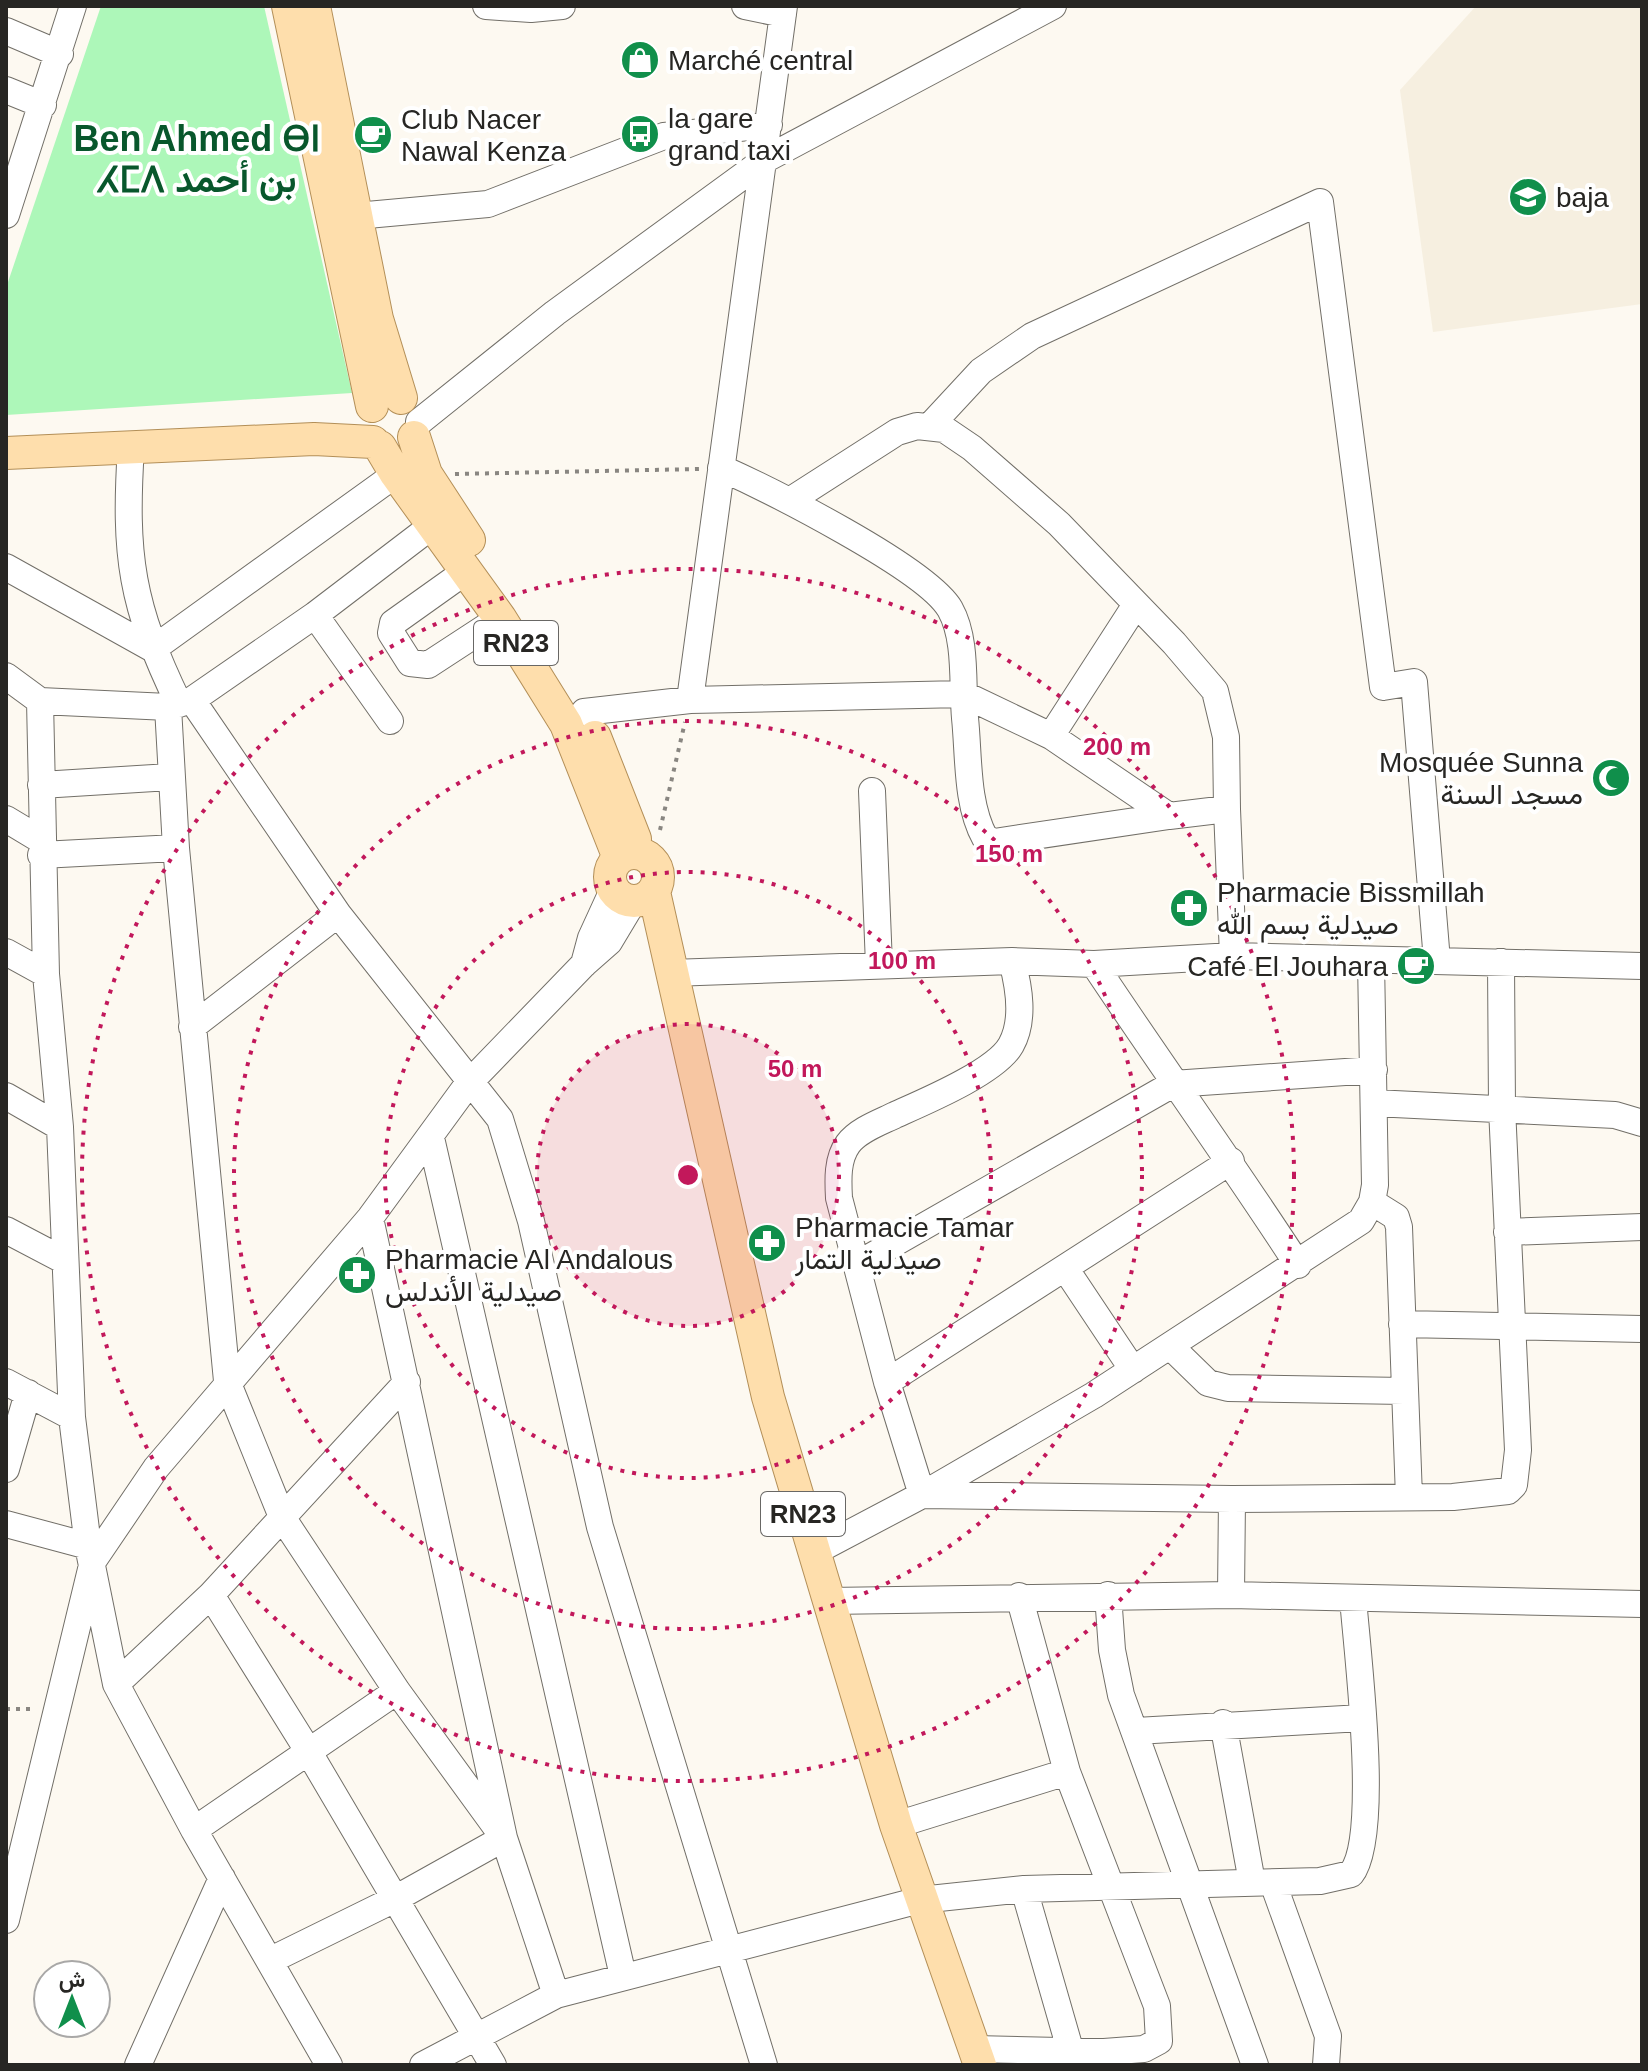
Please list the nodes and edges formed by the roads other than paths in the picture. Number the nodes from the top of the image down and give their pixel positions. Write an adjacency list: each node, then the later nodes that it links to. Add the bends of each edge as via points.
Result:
1 (73, 6): 10 (street)
2 (288, 6): 18 (main road, RN23)
3 (314, 6): 17 (main road, RN23)
4 (486, 6): 5 (street)
5 (562, 6)
6 (745, 6): 8 (street)
7 (1053, 6): 15 (street)
8 (784, 10): 13 (street)
9 (6, 31): 10 (street)
10 (60, 54): 12 (street)
11 (6, 90): 12 (street)
12 (43, 105): 14 (street)
13 (769, 125): 15 (street); 17 (street, via 664,136 488,204)
14 (16, 156): 16 (street)
15 (766, 159): 18 (street, via 459,387); 22 (street)
16 (6, 215)
17 (356, 216): 18 (main road, RN23, via 381,332)
18 (392, 422): 20 (main road, via 314,439); 23 (main road, RN23)
19 (929, 427): 24 (street, via 897,432); 28 (street, via 944,429 972,448 1059,524); 54 (street, via 981,371 1032,336 1320,202 1383,687 1414,682)
20 (131, 447): 21 (main road); 31 (street, via 128,552)
21 (6, 453)
22 (721, 468): 24 (street); 34 (street)
23 (411, 474): 25 (main road, RN23); 31 (street); 37 (main road, RN23)
24 (791, 500): 33 (street, via 938,595 957,628)
25 (433, 525): 27 (main road, RN23); 29 (street)
26 (6, 567): 31 (street)
27 (466, 571): 30 (main road, RN23); 30 (street, via 393,623 391,633 410,663 428,665)
28 (1135, 606): 39 (street); 43 (street, via 1215,691 1226,737)
29 (315, 615): 36 (street); 38 (street)
30 (500, 618): 48 (main road, RN23, via 575,743)
31 (153, 649): 36 (street)
32 (6, 676): 35 (street)
33 (963, 694): 34 (street); 39 (street); 44 (street, via 974,810 985,838 994,842)
34 (690, 700): 37 (street)
35 (40, 701): 36 (street); 41 (street)
36 (179, 704): 40 (street); 49 (street)
37 (584, 712): 48 (main road, RN23, via 615,783)
38 (390, 721)
39 (1051, 736): 44 (street)
40 (170, 777): 41 (street); 47 (street)
41 (41, 785): 46 (street)
42 (872, 791): 58 (street)
43 (1227, 809): 44 (street); 51 (street)
44 (1169, 816)
45 (6, 819): 46 (street)
46 (41, 847): 47 (street); 60 (street)
47 (176, 848): 61 (street)
48 (636, 880): 55 (main road, RN23, via 650,934); 63 (street, via 591,938 584,964)
49 (338, 914): 61 (street); 63 (street)
50 (6, 952): 60 (street)
51 (1233, 956): 53 (street); 57 (street)
52 (1012, 961): 57 (street); 58 (street); 78 (street, via 1019,1011 1010,1048 969,1077 848,1143 838,1170 839,1198)
53 (1371, 961): 54 (street); 62 (street)
54 (1437, 961): 56 (street)
55 (668, 962): 58 (street); 98 (main road, RN23, via 768,1397)
56 (1501, 962): 59 (street); 67 (street)
57 (1094, 964): 64 (street)
58 (879, 965)
59 (1642, 966)
60 (46, 974): 69 (street)
61 (192, 1027): 86 (street)
62 (1374, 1070): 64 (street); 66 (street)
63 (468, 1084): 70 (street); 125 (street, via 500,1119 515,1164 600,1527)
64 (1173, 1084): 71 (street); 78 (street)
65 (6, 1096): 69 (street)
66 (1374, 1103): 67 (street); 72 (street)
67 (1502, 1108): 68 (street, via 1615,1115); 76 (street)
68 (1642, 1123)
69 (60, 1127): 77 (street)
70 (431, 1138): 73 (street); 127 (street)
71 (1231, 1161): 79 (street); 80 (street)
72 (1372, 1202): 79 (street, via 1361,1221); 81 (street, via 1396,1217 1399,1227)
73 (370, 1218): 86 (street); 87 (street)
74 (1642, 1227): 76 (street)
75 (6, 1230): 77 (street)
76 (1507, 1232): 82 (street)
77 (65, 1261): 91 (street)
78 (858, 1264): 88 (street)
79 (1298, 1265): 84 (street)
80 (1065, 1268): 85 (street); 88 (street)
81 (1402, 1324): 82 (street); 90 (street)
82 (1513, 1328): 83 (street); 94 (street, via 1518,1450 1514,1485 1488,1496)
83 (1642, 1329)
84 (1170, 1346): 85 (street); 90 (street, via 1208,1383 1228,1388)
85 (1133, 1370): 93 (street)
86 (227, 1381): 96 (street); 99 (street)
87 (407, 1382): 96 (street); 116 (street)
88 (887, 1382): 93 (street)
89 (17, 1388): 91 (street); 92 (street)
90 (1404, 1391): 94 (street)
91 (72, 1417): 99 (street)
92 (6, 1469)
93 (922, 1495): 95 (street); 98 (street)
94 (1409, 1497): 95 (street)
95 (1232, 1499): 102 (street)
96 (282, 1517): 100 (street); 108 (street)
97 (6, 1524): 99 (street)
98 (814, 1552): 105 (main road, RN23)
99 (90, 1554): 107 (street); 124 (street)
100 (211, 1595): 107 (street); 112 (street)
101 (1108, 1595): 102 (street); 103 (street); 111 (street, via 1115,1673)
102 (1231, 1595): 104 (street)
103 (1019, 1596): 105 (street); 113 (street)
104 (1353, 1598): 106 (street); 109 (street)
105 (828, 1601): 114 (main road, RN23)
106 (1642, 1604)
107 (116, 1684): 115 (street)
108 (397, 1691): 112 (street); 116 (street)
109 (1362, 1718): 110 (street); 119 (street, via 1364,1824 1356,1868 1341,1878)
110 (1223, 1723): 111 (street); 119 (street)
111 (1136, 1731): 118 (street)
112 (307, 1749): 115 (street); 122 (street)
113 (1067, 1772): 114 (street); 120 (street)
114 (896, 1825): 123 (main road, RN23)
115 (194, 1830): 117 (street)
116 (504, 1838): 122 (street); 128 (street)
117 (222, 1878): 126 (street); 132 (street)
118 (1186, 1882): 119 (street); 120 (street); 137 (street)
119 (1263, 1882): 138 (street, via 1328,2036)
120 (1110, 1888): 121 (street); 130 (street, via 1157,2006 1161,2034 1144,2049)
121 (1024, 1889): 123 (street); 130 (street)
122 (393, 1900): 126 (street); 129 (street)
123 (920, 1900): 125 (street); 131 (main road, RN23)
124 (6, 1920)
125 (725, 1948): 127 (street); 136 (street)
126 (271, 1960): 133 (street)
127 (623, 1976): 128 (street)
128 (556, 1995): 129 (street)
129 (475, 2037): 134 (street); 135 (street)
130 (1070, 2049): 131 (street)
131 (977, 2057)
132 (138, 2065)
133 (329, 2065)
134 (423, 2065)
135 (493, 2065)
136 (764, 2065)
137 (1255, 2065)
138 (1326, 2065)

